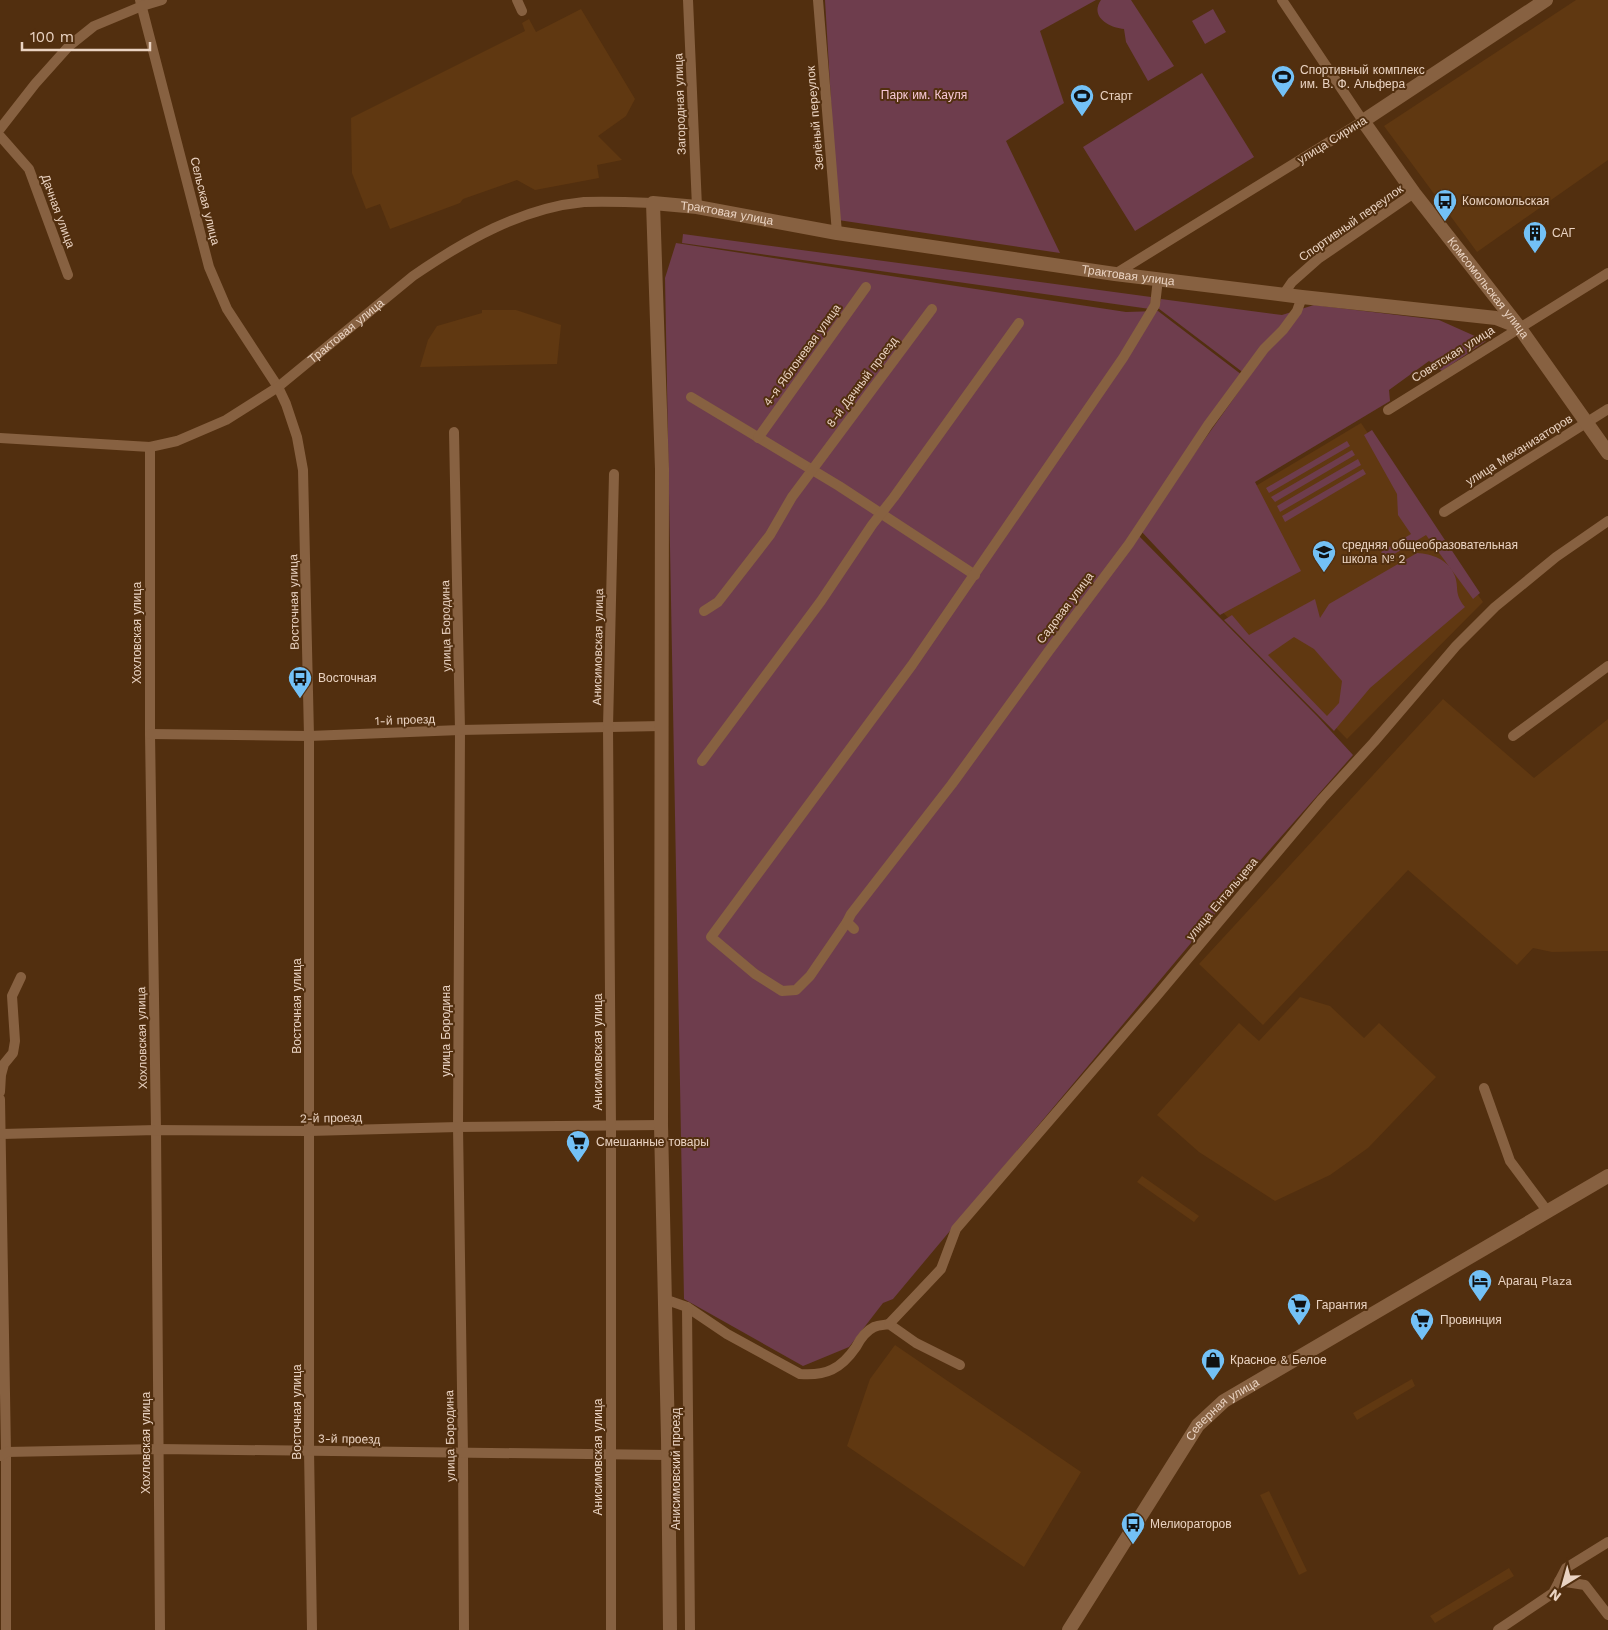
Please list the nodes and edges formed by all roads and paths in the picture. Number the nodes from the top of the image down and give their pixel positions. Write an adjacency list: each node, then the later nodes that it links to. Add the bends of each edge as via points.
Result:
1 (162, 0): 7 (street)
2 (517, 0): 8 (street)
3 (688, 0): 14 (street, Загородная улица)
4 (818, 0): 15 (street, Зелёный переулок)
5 (1282, 0): 9 (street, Комсомольская улица)
6 (1546, 0): 9 (street, улица Сирина)
7 (141, 3): 10 (street, via 94,26 68,46); 26 (street, Сельская улица, via 209,267 227,309)
8 (522, 11)
9 (1363, 121): 12 (street, Комсомольская улица); 17 (street, улица Сирина)
10 (0, 129)
11 (0, 136): 18 (street, Дачная улица, via 29,169)
12 (1414, 193): 21 (street, Спортивный переулок, via 1318,259 1292,282); 25 (street, Комсомольская улица)
13 (653, 203): 14 (street, Трактовая улица); 26 (street, Трактовая улица, via 584,202 539,210 498,225 412,276); 44 (street, via 662,469)
14 (697, 207): 15 (street, Трактовая улица)
15 (837, 234): 17 (street, Трактовая улица)
16 (1608, 273): 25 (street, Советская улица)
17 (1115, 274): 19 (street, Трактовая улица)
18 (68, 275)
19 (1158, 279): 21 (street, Трактовая улица); 41 (street, via 1155,305 1124,358)
20 (866, 287): 33 (street, 4-я Яблоневая улица)
21 (1283, 295): 22 (street, Трактовая улица)
22 (1302, 297): 25 (street, Трактовая улица, via 1496,318); 41 (street, Садовая улица, via 1297,311 1264,349 1208,425 1129,544 952,784 851,914 851,925 796,990 782,991 755,974 711,937 912,666)
23 (932, 309): 36 (street, 8-й Дачный проезд)
24 (1019, 323): 39 (street)
25 (1519, 327): 29 (street, Советская улица); 30 (street, Комсомольская улица)
26 (278, 387): 34 (street, Трактовая улица, via 226,420 177,441); 48 (street, Восточная улица, via 297,437 303,470)
27 (691, 397): 33 (street)
28 (1608, 408): 30 (street, улица Механизаторов)
29 (1388, 410)
30 (1587, 422): 35 (street, Комсомольская улица); 38 (street, улица Механизаторов)
31 (454, 432): 46 (street, улица Бородина)
32 (0, 438): 34 (street, Трактовая улица)
33 (758, 438): 36 (street)
34 (150, 446): 47 (street, Хохловская улица)
35 (1608, 453)
36 (812, 470): 39 (street); 42 (street, 8-й Дачный проезд, via 770,535 718,602)
37 (614, 474): 45 (street, Анисимовская улица)
38 (1444, 512)
39 (882, 513): 41 (street); 50 (street)
40 (1608, 521): 65 (street, улица Ентальцева, via 1556,557 1495,607 1456,646 956,1230 941,1269)
41 (975, 575)
42 (704, 611)
43 (1608, 666): 49 (street)
44 (662, 726): 45 (street, 1-й проезд); 55 (street)
45 (608, 727): 46 (street, 1-й проезд); 56 (street, Анисимовская улица)
46 (460, 730): 48 (street, 1-й проезд); 57 (street, улица Бородина)
47 (150, 734): 48 (street, 1-й проезд); 58 (street, Хохловская улица)
48 (309, 736): 59 (street, Восточная улица)
49 (1513, 736)
50 (702, 761)
51 (21, 977): 53 (street, via 12,996 13,1053 4,1064)
52 (1484, 1088): 62 (street, via 1510,1161)
53 (0, 1092)
54 (0, 1099): 60 (street)
55 (661, 1125): 56 (street, 2-й проезд); 63 (street)
56 (611, 1126): 57 (street, 2-й проезд); 71 (street, Анисимовская улица)
57 (458, 1127): 59 (street, 2-й проезд); 70 (street, улица Бородина)
58 (156, 1130): 59 (street, 2-й проезд); 60 (street, 2-й проезд); 67 (street, Хохловская улица)
59 (309, 1131): 68 (street, Восточная улица)
60 (2, 1134): 69 (street)
61 (1608, 1176): 62 (street, Северная улица)
62 (1548, 1212): 83 (street, Северная улица, via 1224,1401 1198,1425)
63 (664, 1299): 64 (street); 72 (street)
64 (687, 1307): 65 (street, via 727,1334 800,1374 811,1375 837,1368 874,1327); 82 (street, Анисимовский проезд)
65 (890, 1324): 66 (street, via 916,1343)
66 (960, 1365)
67 (159, 1449): 68 (street, 3-й проезд); 69 (street, 3-й проезд); 77 (street, Хохловская улица)
68 (309, 1450): 70 (street, 3-й проезд); 78 (street, Восточная улица)
69 (3, 1454): 76 (street)
70 (463, 1454): 71 (street, 3-й проезд); 79 (street, улица Бородина)
71 (611, 1455): 72 (street, 3-й проезд); 80 (street, Анисимовская улица)
72 (668, 1455): 81 (street)
73 (1608, 1542): 74 (street, via 1566,1568)
74 (1559, 1580): 75 (street, via 1585,1585); 84 (street, via 1553,1593)
75 (1608, 1614)
76 (6, 1630)
77 (160, 1630)
78 (312, 1630)
79 (464, 1630)
80 (611, 1630)
81 (670, 1630)
82 (690, 1630)
83 (1069, 1630)
84 (1498, 1630)

